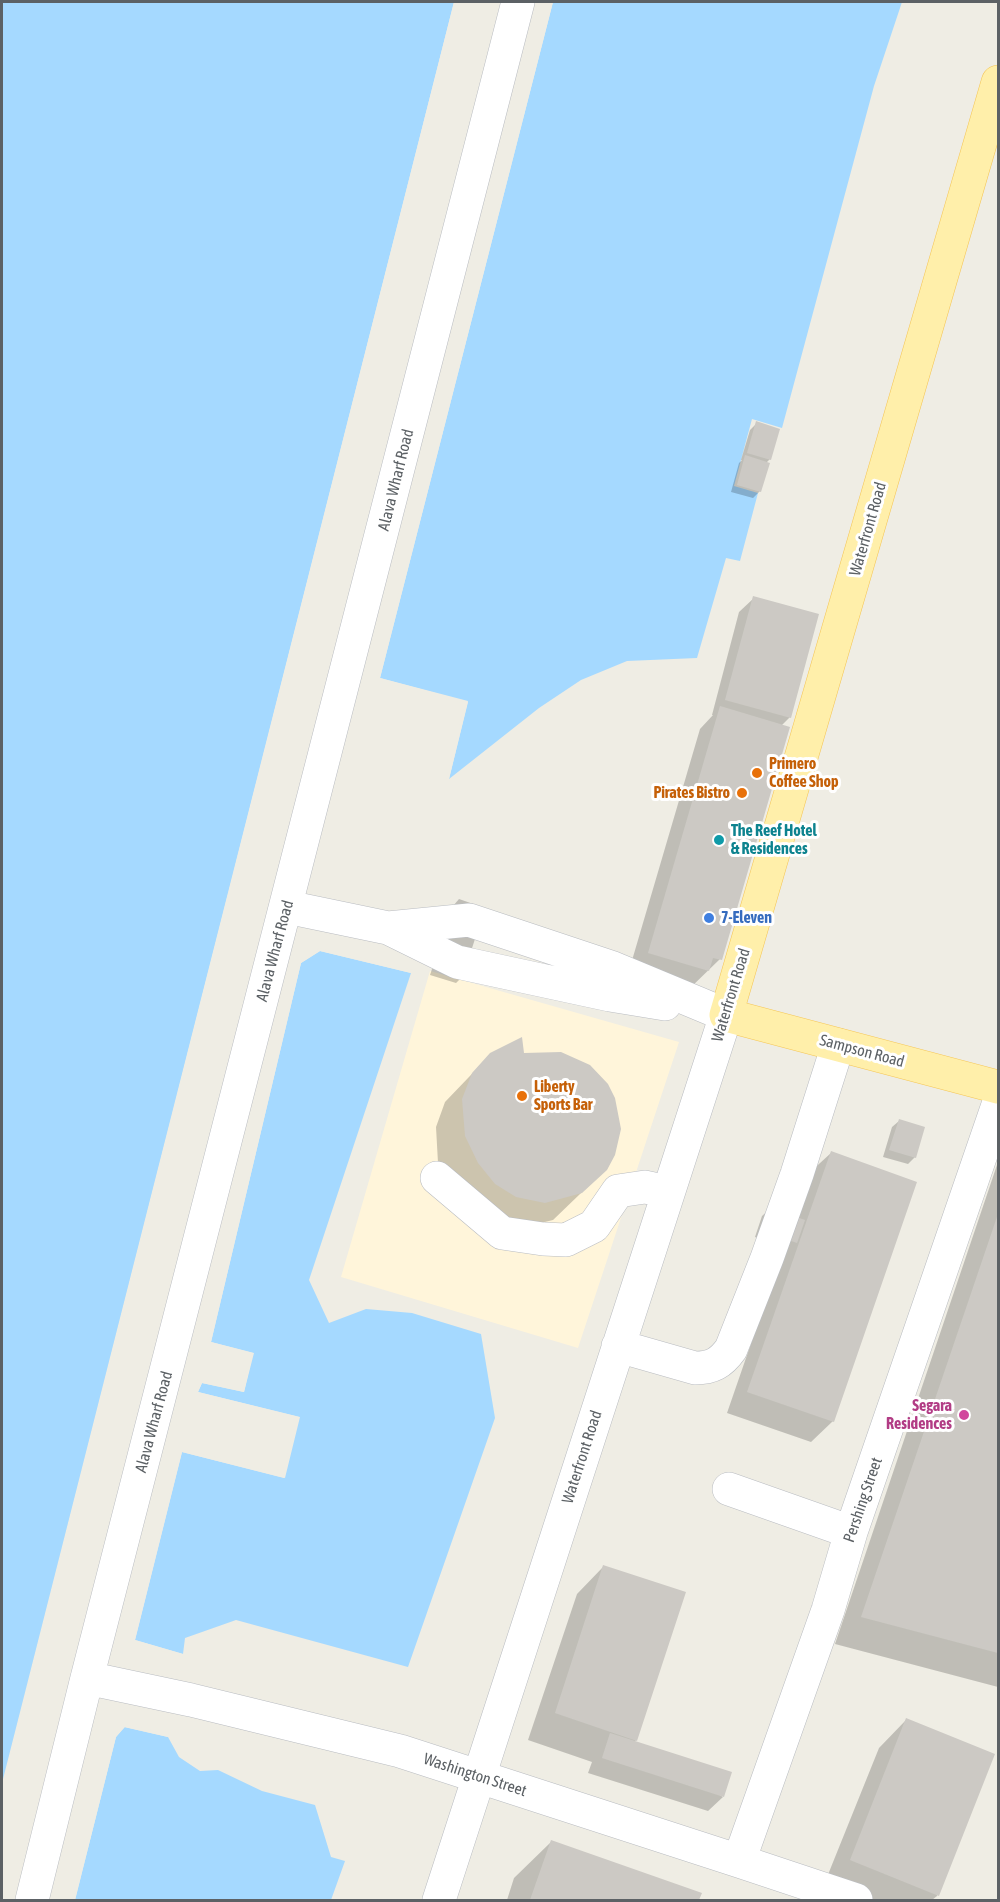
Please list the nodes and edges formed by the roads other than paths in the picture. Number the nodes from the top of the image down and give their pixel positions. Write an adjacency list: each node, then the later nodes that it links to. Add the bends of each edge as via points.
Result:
1 (518, 2): 3 (street, Alava Wharf Road)
2 (999, 82): 4 (main road, Waterfront Road)
3 (287, 907): 4 (street, via 388,928 470,920 613,968); 13 (street, Alava Wharf Road)
4 (723, 1014): 5 (main road, Sampson Road); 9 (street, Waterfront Road)
5 (838, 1045): 6 (main road, Sampson Road); 10 (street, via 767,1258 724,1359 716,1365 695,1368)
6 (999, 1087)
7 (999, 1105): 12 (street, Pershing Street)
8 (437, 1178): 9 (street, via 502,1233 543,1239 566,1240 594,1226 618,1191 645,1187)
9 (668, 1192): 10 (street, Waterfront Road)
10 (618, 1346): 14 (street, Waterfront Road)
11 (729, 1489): 12 (street)
12 (851, 1532): 15 (street, Pershing Street, via 828,1610)
13 (87, 1677): 14 (street, Washington Street, via 400,1751); 16 (street, Alava Wharf Road)
14 (479, 1776): 15 (street, Washington Street); 17 (street, Waterfront Road)
15 (739, 1861): 18 (street, Washington Street)
16 (32, 1900)
17 (439, 1900)
18 (855, 1900)

